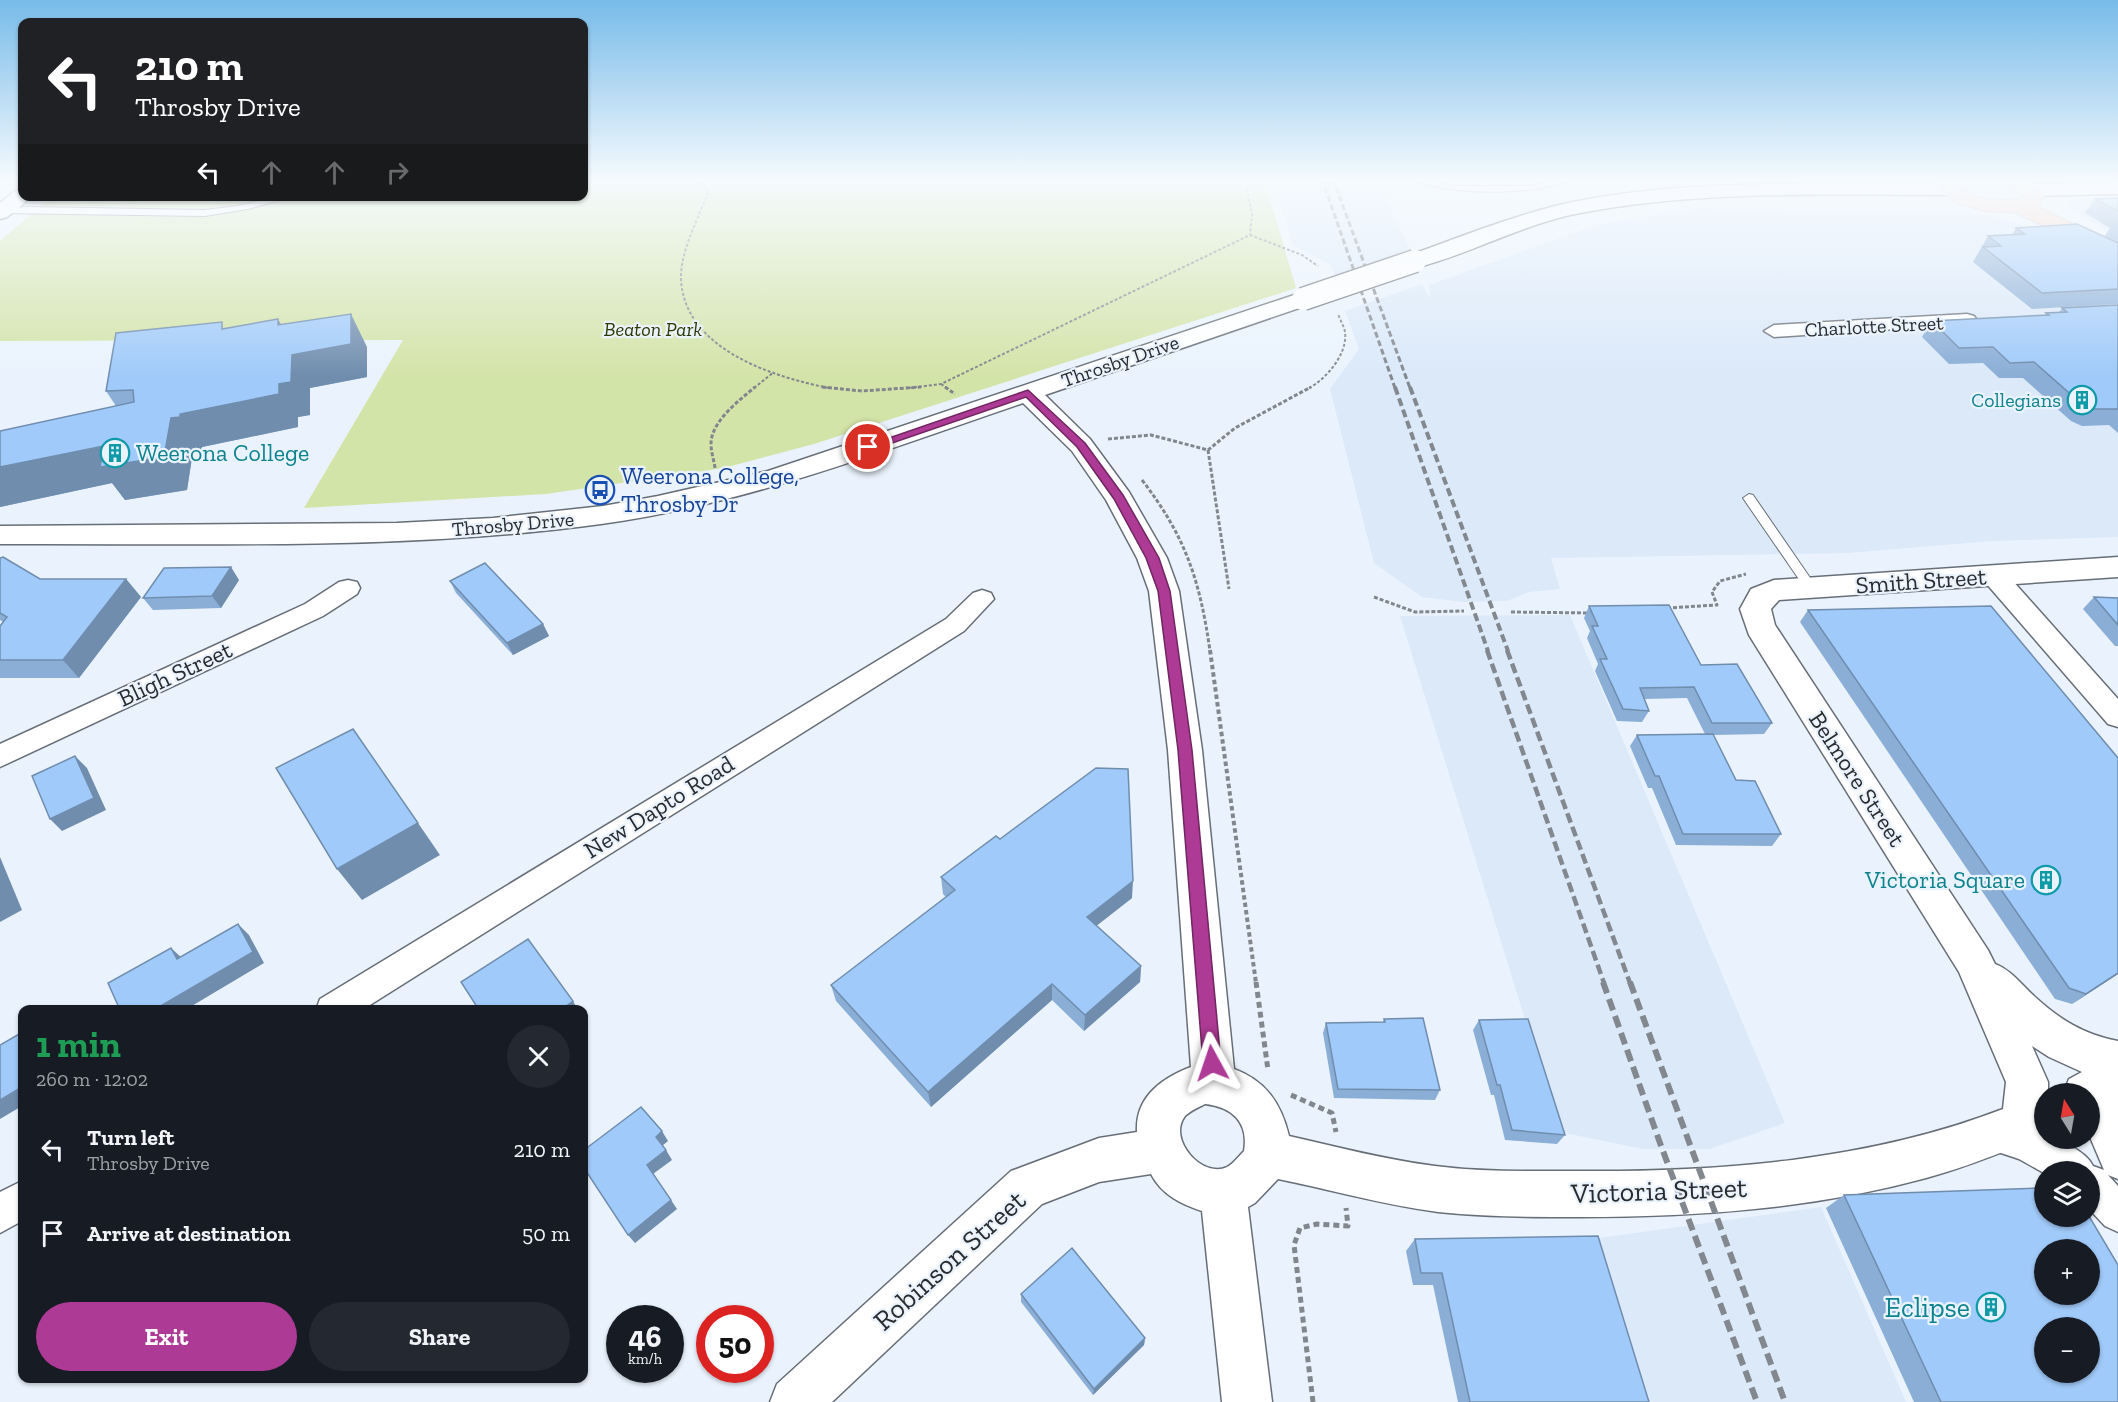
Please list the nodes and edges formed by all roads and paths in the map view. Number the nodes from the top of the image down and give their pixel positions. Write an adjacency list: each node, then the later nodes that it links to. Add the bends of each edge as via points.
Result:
1 (691, 244): 11 (path, via 681,277 686,305 704,332 735,354)
2 (1230, 244): 11 (path, via 941,384 850,392)
3 (1275, 244): 7 (path)
4 (1466, 244): 12 (main road, Throsby Drive, bridge)
5 (2102, 244): 6 (main road)
6 (2118, 254)
7 (1320, 267)
8 (1336, 311): 14 (path, via 1345,333 1343,348 1324,380 1235,428)
9 (1981, 320): 10 (street, Charlotte Street)
10 (1774, 331)
11 (774, 372): 15 (path, via 747,393 721,422 711,440)
12 (1028, 393): 15 (main road, Throsby Drive, via 824,462); 38 (main road, via 1081,445 1119,498 1152,558 1164,591 1185,750)
13 (1108, 439): 14 (path, via 1151,435)
14 (1208, 450): 23 (path)
15 (719, 492): 17 (main road, Throsby Drive, via 603,515 444,530)
16 (1749, 498): 21 (lane)
17 (0, 535)
18 (2118, 567): 19 (main road, Smith Street)
19 (1994, 576): 21 (main road, Smith Street); 32 (street)
20 (348, 588): 33 (street, Bligh Street, via 314,610)
21 (1811, 588): 31 (main road, Smith Street, via 1774,590 1762,595 1755,603 1754,614)
22 (1200, 589): 36 (path)
23 (1229, 589)
24 (1374, 597): 28 (path, via 1415,612)
25 (982, 598): 35 (street, New Dapto Road, via 955,625)
26 (1717, 605): 27 (path)
27 (1661, 609)
28 (1464, 611)
29 (1511, 612): 30 (path)
30 (1599, 613)
31 (1760, 627): 34 (main road, Belmore Street)
32 (2118, 717)
33 (0, 756)
34 (1974, 962): 37 (main road, Belmore Street, via 2021,1011 2068,1047 2096,1058); 41 (main road, Belmore Street, via 2027,1082)
35 (340, 1005)
36 (1269, 1074)
37 (2106, 1077): 45 (street, Belmore Street, via 2101,1119)
38 (1214, 1085): 42 (main road, via 1202,1083 1185,1088 1163,1108 1157,1126); 43 (main road, via 1242,1094 1261,1115 1268,1134)
39 (1286, 1090): 40 (path, via 1294,1098)
40 (1332, 1113)
41 (2020, 1124): 43 (main road, Victoria Street, via 1914,1157 1792,1183 1609,1195 1493,1193 1418,1186); 44 (street, via 2027,1143)
42 (1160, 1151): 46 (main road, via 1169,1169 1181,1180 1200,1190); 52 (main road, Robinson Street, via 1099,1160 1027,1187)
43 (1267, 1154): 46 (main road, via 1251,1180)
44 (2058, 1161)
45 (2118, 1161)
46 (1223, 1191): 53 (main road)
47 (2100, 1194): 49 (street)
48 (18, 1203): 50 (street)
49 (2118, 1213)
50 (0, 1214)
51 (1348, 1226): 54 (path, via 1317,1224 1300,1228 1294,1245)
52 (795, 1402)
53 (1247, 1402)
54 (1313, 1402)

